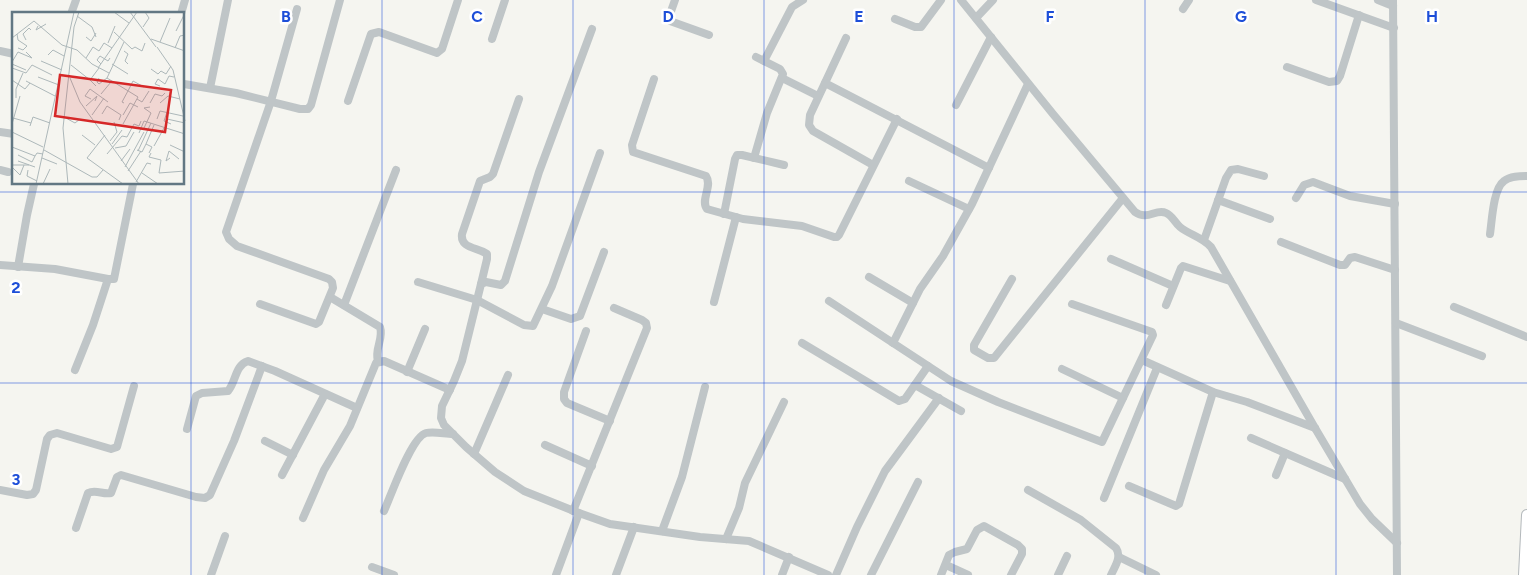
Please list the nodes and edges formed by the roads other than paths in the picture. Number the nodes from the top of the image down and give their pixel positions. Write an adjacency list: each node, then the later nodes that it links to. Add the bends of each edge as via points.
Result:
1 (76, 0): 17 (street)
2 (228, 0): 35 (street)
3 (340, 0): 38 (street, via 310,108 300,109)
4 (458, 0): 39 (street, via 442,49 437,53 379,32 370,34)
5 (505, 0): 26 (street)
6 (675, 0): 23 (street, via 670,21)
7 (803, 0): 28 (street, via 792,6)
8 (941, 0): 20 (street, via 921,27)
9 (961, 0): 19 (street)
10 (993, 0): 19 (street)
11 (1190, 0): 15 (street)
12 (1316, 0): 18 (street)
13 (1378, 0): 14 (street)
14 (1394, 3): 21 (street)
15 (1183, 8)
16 (297, 9): 38 (street)
17 (72, 12)
18 (1359, 15): 21 (street); 29 (street, via 1337,81 1329,82)
19 (976, 18): 24 (street)
20 (895, 19)
21 (1394, 28): 56 (street)
22 (592, 29): 74 (street, via 539,172 505,281 501,285)
23 (709, 35)
24 (991, 37): 34 (street); 40 (street)
25 (846, 38): 32 (street)
26 (492, 39)
27 (756, 57): 28 (street)
28 (764, 62): 30 (street, via 782,71)
29 (1287, 67)
30 (782, 78): 36 (street); 43 (street, via 767,113)
31 (654, 79): 58 (street, via 632,150 706,176 709,182 704,207)
32 (825, 83): 36 (street); 41 (street)
33 (185, 84): 35 (street)
34 (1028, 84): 46 (street); 53 (street)
35 (210, 88): 38 (street)
36 (818, 96): 45 (street, via 810,115 810,129)
37 (519, 100): 74 (street, via 493,174 480,181 461,238 464,244 487,254)
38 (271, 101): 76 (street, via 227,227 227,236 237,246 328,279 333,285)
39 (348, 102)
40 (956, 105)
41 (896, 119): 45 (street); 46 (street)
42 (600, 153): 87 (street)
43 (754, 158): 44 (street); 58 (street, via 736,157)
44 (784, 165)
45 (873, 165): 59 (street, via 837,237 797,225)
46 (989, 168): 57 (street)
47 (396, 170): 83 (street)
48 (1264, 176): 55 (street, via 1231,170)
49 (1527, 176): 61 (street, via 1508,179 1500,185)
50 (909, 181): 57 (street)
51 (34, 185): 67 (street)
52 (133, 185): 70 (street, via 116,276)
53 (1123, 198): 62 (street, via 1141,216 1164,212 1182,229); 71 (street, via 994,358 988,358 974,350 974,345)
54 (1296, 198): 56 (street, via 1304,185 1313,182 1350,196)
55 (1218, 200): 60 (street); 62 (street)
56 (1395, 204): 68 (street)
57 (969, 209): 80 (street)
58 (724, 214): 59 (street)
59 (736, 217): 79 (street)
60 (1270, 219)
61 (1490, 234)
62 (1204, 240): 72 (street, via 1211,246)
63 (1281, 242): 68 (street, via 1340,265 1355,257)
64 (604, 252): 87 (street, via 580,316 571,319)
65 (1111, 259): 75 (street)
66 (0, 265): 67 (street)
67 (18, 268): 70 (street, via 55,269)
68 (1395, 270): 88 (street)
69 (870, 277): 80 (street)
70 (108, 279): 101 (street)
71 (1012, 279)
72 (1230, 281): 75 (street, via 1185,266); 116 (street)
73 (418, 282): 77 (street)
74 (481, 284): 77 (street)
75 (1173, 286): 84 (street)
76 (330, 297): 81 (street, via 316,324); 83 (street)
77 (477, 300): 87 (street, via 530,327); 107 (street, via 462,361)
78 (829, 301): 93 (street)
79 (714, 302)
80 (913, 303): 93 (street)
81 (260, 304)
82 (1072, 304): 95 (street, via 1152,332)
83 (344, 305): 96 (street, via 380,327 382,337 376,354)
84 (1166, 305)
85 (1454, 307): 91 (street)
86 (614, 308): 115 (street, via 646,322 647,328)
87 (542, 309)
88 (1396, 323): 94 (street); 144 (street)
89 (425, 329): 102 (street)
90 (586, 331): 115 (street, via 564,399)
91 (1527, 337)
92 (802, 343): 104 (street, via 896,400 903,401)
93 (893, 343): 98 (street)
94 (1482, 356)
95 (1142, 360): 99 (street); 111 (street)
96 (378, 361): 102 (street); 113 (street)
97 (262, 366): 109 (street); 117 (street, via 245,362 228,391 196,396); 139 (street, via 210,495 196,497 120,475 111,493 88,493)
98 (928, 366): 104 (street); 111 (street, via 952,381 1099,442 1104,440)
99 (1157, 368): 108 (street); 133 (street)
100 (1062, 369): 111 (street)
101 (75, 370)
102 (407, 372): 107 (street)
103 (508, 375): 123 (street)
104 (915, 385): 110 (street)
105 (134, 386): 131 (street, via 117,448 52,434 47,439 34,494)
106 (705, 387): 140 (street, via 682,476)
107 (450, 390): 118 (street, via 442,406 441,418)
108 (1213, 392): 116 (street); 130 (street, via 1179,504 1176,506)
109 (326, 394): 113 (street); 124 (street)
110 (939, 398): 114 (street); 156 (street, via 885,471)
111 (1123, 398)
112 (784, 402): 143 (street, via 745,483)
113 (357, 408): 137 (street)
114 (961, 411)
115 (610, 422): 125 (street)
116 (1315, 428): 128 (street)
117 (186, 429)
118 (453, 434): 123 (street); 134 (street, via 428,432 421,436 405,460)
119 (1251, 438): 122 (street)
120 (264, 441): 124 (street)
121 (545, 445): 125 (street)
122 (1285, 453): 127 (street); 128 (street)
123 (474, 454): 135 (street, via 524,491)
124 (293, 455): 126 (street)
125 (592, 466): 135 (street)
126 (282, 475)
127 (1276, 475)
128 (1345, 479): 144 (street, via 1372,519)
129 (918, 482): 157 (street)
130 (1129, 486)
131 (0, 490)
132 (1028, 490): 147 (street, via 1081,520 1116,548)
133 (1104, 498)
134 (384, 511)
135 (576, 512): 138 (street, via 610,524); 152 (street)
136 (1527, 515): 142 (main road)
137 (303, 518)
138 (634, 527): 140 (street); 153 (street)
139 (76, 528)
140 (662, 531): 143 (street)
141 (225, 536): 150 (street)
142 (1527, 536): 165 (main road)
143 (726, 539): 146 (street, via 749,541)
144 (1397, 543): 164 (street)
145 (1066, 556): 161 (street)
146 (789, 557): 154 (street); 155 (street)
147 (1119, 557): 162 (street); 163 (street)
148 (946, 565): 158 (street); 159 (street); 160 (street, via 952,553 969,548 978,530 984,526 1022,549)
149 (372, 567): 151 (street)
150 (211, 575)
151 (394, 575)
152 (556, 575)
153 (616, 575)
154 (782, 575)
155 (828, 575)
156 (836, 575)
157 (871, 575)
158 (941, 575)
159 (968, 575)
160 (1011, 575)
161 (1058, 575)
162 (1110, 575)
163 (1156, 575)
164 (1397, 575)
165 (1524, 575)

